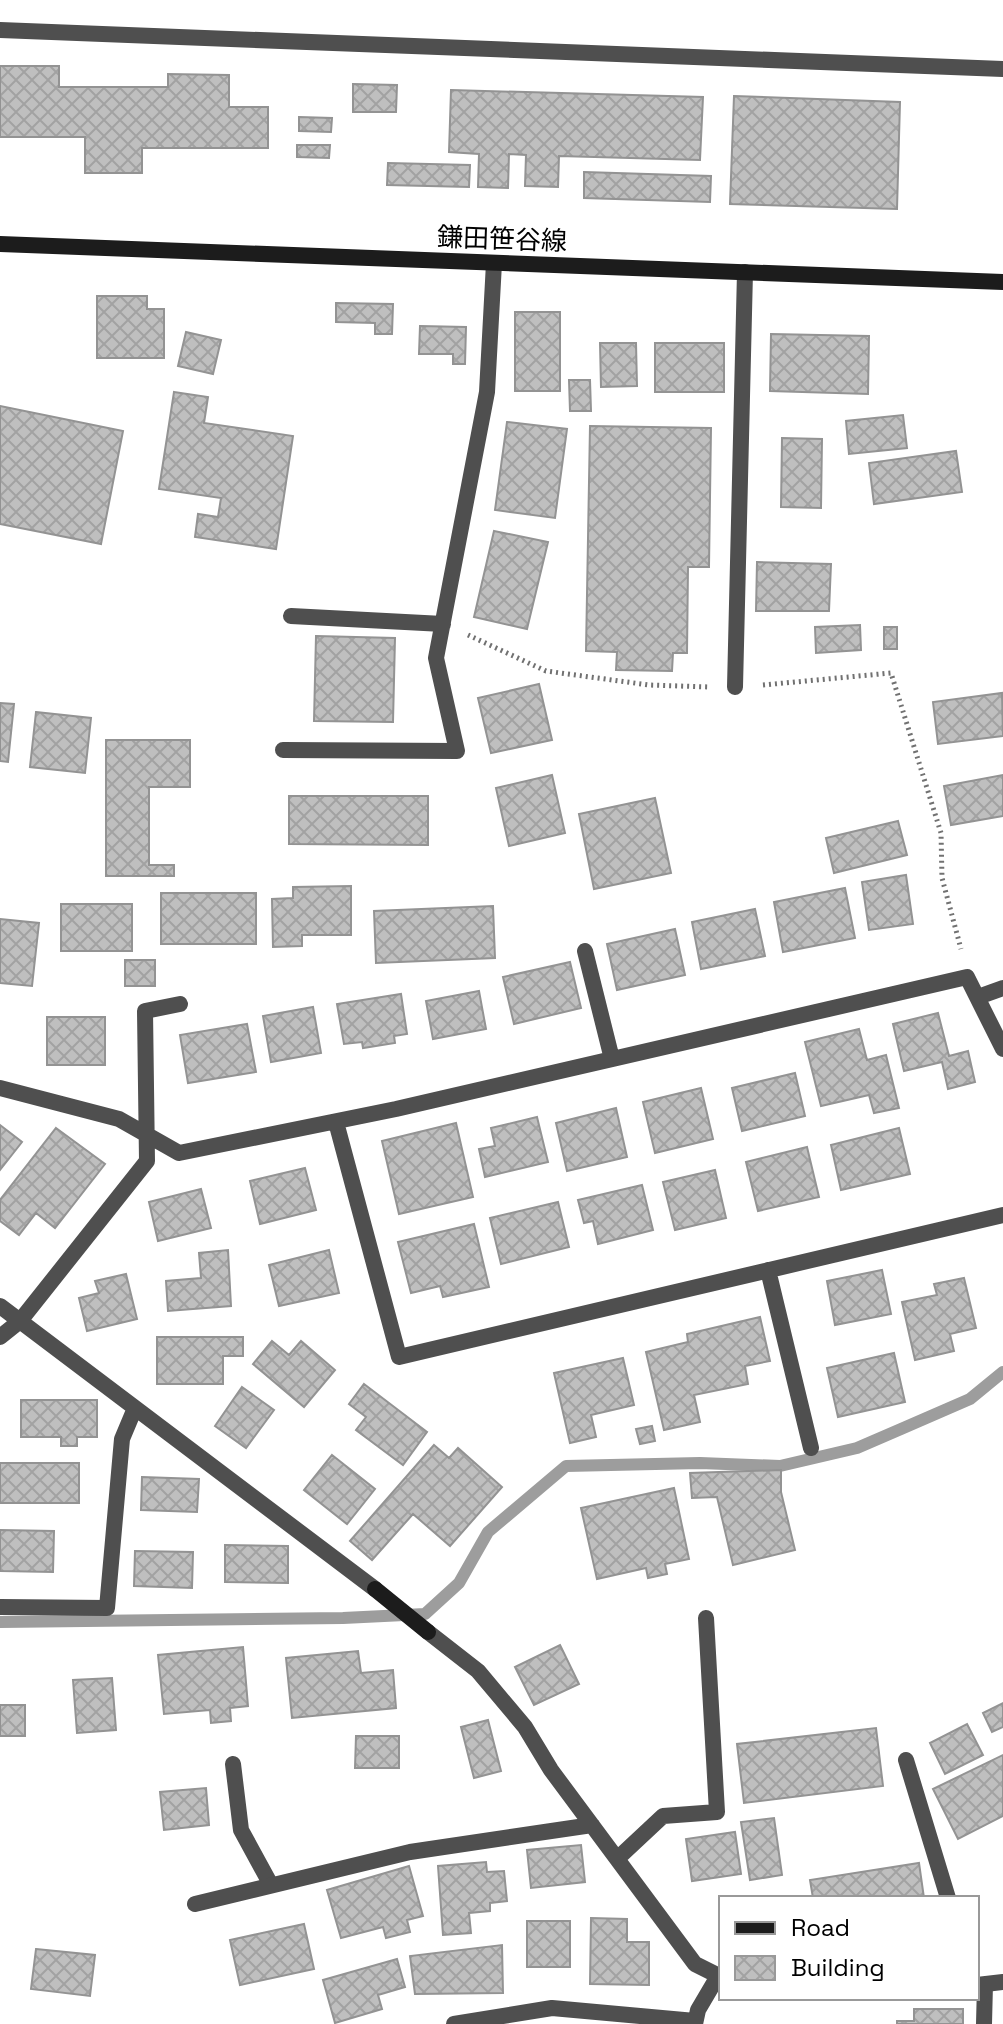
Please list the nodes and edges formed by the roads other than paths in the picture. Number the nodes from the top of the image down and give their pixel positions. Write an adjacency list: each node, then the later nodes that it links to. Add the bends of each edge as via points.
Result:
1 (0, 30): 2 (street)
2 (1003, 69)
3 (0, 244): 4 (street, 鎌田笹谷線)
4 (494, 263): 5 (street, 鎌田笹谷線); 8 (street, via 487,392)
5 (745, 272): 6 (street, 鎌田笹谷線); 9 (street)
6 (1003, 282)
7 (291, 616): 8 (street)
8 (443, 624): 10 (street, via 436,658 457,751)
9 (735, 687)
10 (283, 750)
11 (585, 951): 16 (street)
12 (1003, 988): 13 (street)
13 (978, 997): 15 (street); 16 (street, via 967,977)
14 (180, 1004): 19 (street, via 145,1011)
15 (1003, 1049)
16 (612, 1059): 18 (street)
17 (0, 1088): 19 (street, via 119,1119)
18 (336, 1122): 19 (street, via 179,1153); 21 (street, via 399,1357)
19 (147, 1135): 23 (street, via 147,1161)
20 (1003, 1215): 21 (street)
21 (768, 1270): 26 (street)
22 (0, 1306): 23 (street)
23 (20, 1321): 24 (street); 25 (street)
24 (0, 1337)
25 (135, 1408): 27 (street, via 122,1439 107,1608); 31 (street, via 478,1671 525,1727)
26 (811, 1448)
27 (0, 1607)
28 (706, 1618): 32 (street, via 717,1812 663,1816)
29 (906, 1760): 34 (street)
30 (233, 1764): 33 (street, via 241,1830)
31 (592, 1825): 32 (street); 33 (street, via 410,1852)
32 (617, 1859): 36 (street, via 695,1964)
33 (271, 1885): 35 (street)
34 (947, 1896)
35 (195, 1904)
36 (719, 1976)
37 (719, 1978): 40 (street)
38 (1003, 1982): 39 (street)
39 (981, 1984): 42 (street)
40 (695, 2023): 41 (street, via 552,2008)
41 (454, 2024)
42 (984, 2024)

